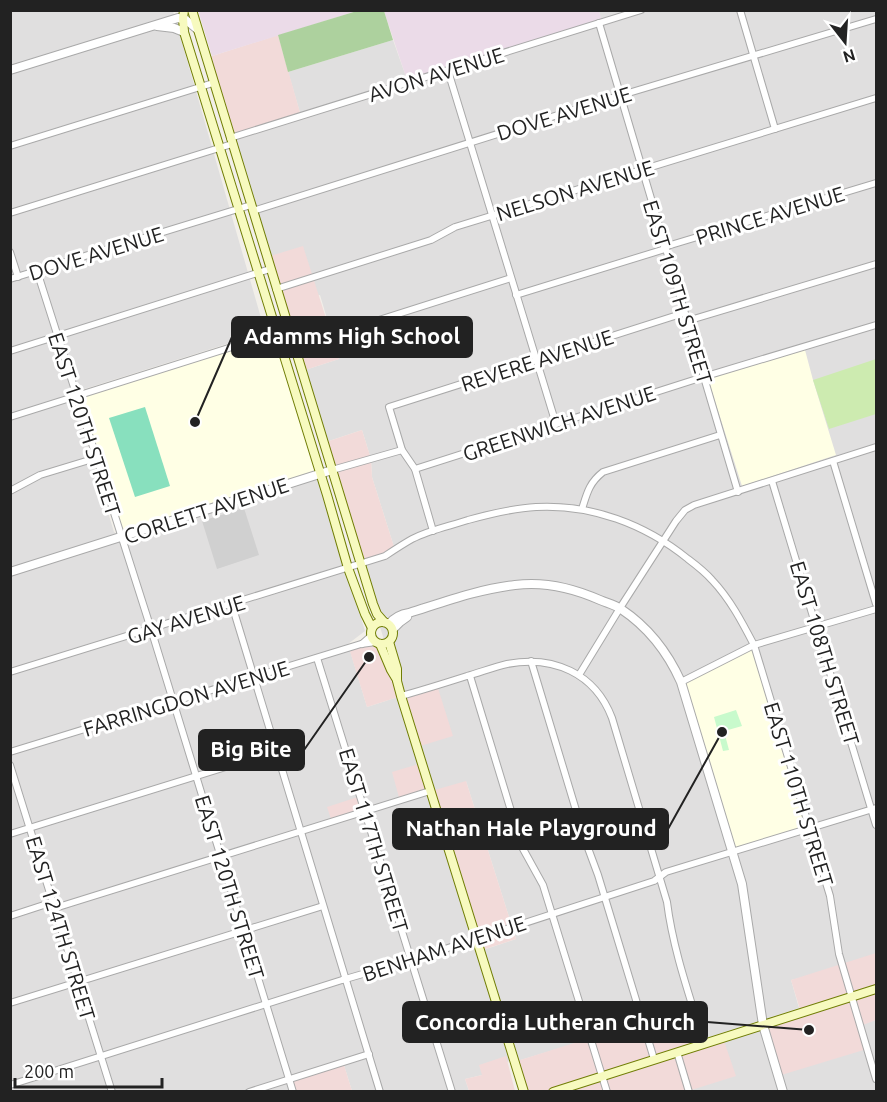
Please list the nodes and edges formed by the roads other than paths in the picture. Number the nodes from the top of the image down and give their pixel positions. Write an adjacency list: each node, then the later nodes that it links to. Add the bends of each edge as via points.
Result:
1 (192, 10): 8 (main road)
2 (641, 10): 6 (street, AVON AVENUE)
3 (740, 10): 10 (street)
4 (182, 14): 7 (street); 8 (street); 9 (main road)
5 (876, 19): 10 (street, DOVE AVENUE)
6 (599, 23): 12 (street, AVON AVENUE); 15 (street, EAST 109TH STREET)
7 (152, 26): 9 (street); 11 (street)
8 (197, 28): 13 (main road)
9 (184, 32): 14 (main road)
10 (754, 56): 15 (street, DOVE AVENUE); 17 (street)
11 (10, 70)
12 (448, 71): 18 (street, AVON AVENUE); 19 (street)
13 (213, 83): 14 (street); 18 (main road)
14 (201, 86): 20 (street); 21 (main road)
15 (620, 95): 19 (street, DOVE AVENUE); 22 (street, EAST 109TH STREET)
16 (876, 98): 17 (street, NELSON AVENUE)
17 (775, 129): 22 (street, NELSON AVENUE)
18 (231, 141): 21 (street, AVON AVENUE); 24 (main road)
19 (470, 142): 24 (street, DOVE AVENUE); 27 (street)
20 (10, 146)
21 (220, 148): 25 (main road); 26 (street, AVON AVENUE)
22 (641, 170): 27 (street, NELSON AVENUE); 28 (street, EAST 109TH STREET)
23 (876, 183): 28 (street, PRINCE AVENUE)
24 (252, 208): 25 (street, DOVE AVENUE); 31 (main road)
25 (238, 209): 32 (street, DOVE AVENUE); 33 (main road)
26 (10, 213)
27 (492, 215): 35 (street); 37 (street, NELSON AVENUE, via 431,240)
28 (664, 248): 38 (street, PRINCE AVENUE); 39 (street, EAST 109TH STREET)
29 (10, 252): 34 (street)
30 (876, 265): 40 (street)
31 (270, 269): 33 (street); 37 (main road)
32 (37, 271): 34 (street, DOVE AVENUE); 44 (street, EAST 120TH STREET)
33 (258, 273): 43 (main road); 44 (street)
34 (18, 277): 36 (street, DOVE AVENUE)
35 (512, 278): 38 (street); 45 (street)
36 (10, 279)
37 (276, 289): 42 (main road)
38 (516, 295): 47 (street)
39 (684, 313): 40 (street, EAST 109TH STREET); 47 (street, REVERE AVENUE)
40 (687, 321): 48 (street, EAST 109TH STREET)
41 (876, 325): 48 (street, GREENWICH AVENUE)
42 (289, 329): 43 (street); 45 (main road)
43 (277, 333): 49 (street); 59 (main road)
44 (57, 336): 46 (street); 49 (street, EAST 120TH STREET)
45 (294, 347): 58 (main road)
46 (10, 351)
47 (536, 360): 51 (street); 54 (street, REVERE AVENUE, via 389,407)
48 (703, 377): 51 (street, GREENWICH AVENUE); 52 (street, EAST 109TH STREET)
49 (76, 396): 50 (street); 55 (street, EAST 120TH STREET)
50 (10, 417)
51 (556, 424): 57 (street, GREENWICH AVENUE)
52 (720, 435): 62 (street, EAST 109TH STREET); 63 (street, via 603,472 587,491)
53 (876, 447): 56 (street)
54 (402, 450): 57 (street); 58 (street, CORLETT AVENUE)
55 (96, 458): 61 (street, via 40,475); 65 (street, EAST 120TH STREET)
56 (833, 461): 60 (street); 71 (street)
57 (415, 469): 64 (street)
58 (332, 470): 59 (street, CORLETT AVENUE); 67 (main road)
59 (321, 474): 65 (street, CORLETT AVENUE); 68 (main road)
60 (772, 480): 62 (street); 75 (street, EAST 108TH STREET)
61 (10, 491)
62 (738, 492): 66 (street, via 685,510)
63 (582, 509): 64 (street, GAY AVENUE, via 509,510); 66 (street, EAST 110TH STREET, via 631,523)
64 (434, 531): 67 (street, GAY AVENUE)
65 (121, 537): 69 (street, CORLETT AVENUE); 76 (street, EAST 120TH STREET)
66 (664, 540): 72 (street); 78 (street, EAST 110TH STREET, via 711,578)
67 (361, 564): 68 (street, GAY AVENUE); 74 (main road, via 377,614)
68 (348, 568): 70 (street, GAY AVENUE); 77 (main road)
69 (10, 573)
70 (232, 604): 76 (street, GAY AVENUE); 84 (street)
71 (876, 604)
72 (620, 608): 74 (street, via 556,585 517,584 486,589 409,613 407,618); 82 (street); 85 (street, via 664,650)
73 (876, 609): 75 (street)
74 (388, 625): 77 (main road, via 378,622); 77 (main road, via 393,636)
75 (818, 627): 78 (street); 93 (street, EAST 108TH STREET)
76 (151, 629): 81 (street, GAY AVENUE); 87 (street, EAST 120TH STREET)
77 (378, 638): 79 (street, FARRINGDON AVENUE); 86 (main road, via 397,669)
78 (754, 645): 85 (street); 97 (street, EAST 110TH STREET)
79 (317, 658): 84 (street, FARRINGDON AVENUE); 94 (street, EAST 117TH STREET)
80 (531, 661): 82 (street, via 546,662); 83 (street, via 506,664); 103 (street)
81 (10, 672)
82 (579, 675): 102 (street, via 608,707)
83 (470, 676): 86 (street); 106 (street, via 522,847 543,885)
84 (254, 678): 87 (street, FARRINGDON AVENUE); 88 (street)
85 (681, 682): 100 (street)
86 (401, 696): 92 (main road)
87 (173, 702): 89 (street, FARRINGDON AVENUE); 91 (street, EAST 120TH STREET)
88 (277, 751): 91 (street); 98 (street)
89 (10, 752)
90 (10, 765): 96 (street, EAST 124TH STREET)
91 (196, 777): 96 (street); 101 (street, EAST 120TH STREET)
92 (430, 791): 94 (street); 109 (main road)
93 (874, 808): 95 (street, EAST 108TH STREET); 97 (street, BENHAM AVENUE)
94 (366, 812): 98 (street); 110 (street, EAST 117TH STREET)
95 (876, 825)
96 (30, 828): 99 (street); 104 (street, EAST 124TH STREET)
97 (809, 828): 100 (street, BENHAM AVENUE); 114 (street, EAST 110TH STREET, via 830,896)
98 (301, 832): 101 (street); 105 (street)
99 (10, 834)
100 (733, 852): 102 (street, BENHAM AVENUE); 117 (street, via 742,884)
101 (220, 856): 104 (street); 108 (street, EAST 120TH STREET)
102 (660, 876): 103 (street, BENHAM AVENUE); 118 (street, via 675,948)
103 (605, 896): 106 (street, BENHAM AVENUE); 122 (street)
104 (54, 905): 107 (street); 112 (street, EAST 124TH STREET)
105 (323, 906): 108 (street); 111 (street)
106 (552, 914): 109 (street, BENHAM AVENUE); 123 (street)
107 (10, 916)
108 (243, 930): 112 (street); 116 (street, EAST 120TH STREET)
109 (475, 939): 110 (street, BENHAM AVENUE); 132 (main road)
110 (411, 960): 111 (street, BENHAM AVENUE); 131 (street, EAST 117TH STREET)
111 (346, 979): 116 (street, BENHAM AVENUE); 120 (street)
112 (78, 982): 115 (street); 121 (street, EAST 124TH STREET)
113 (876, 989): 114 (main road)
114 (851, 997): 117 (main road); 124 (street, EAST 110TH STREET)
115 (10, 1003)
116 (265, 1004): 121 (street, BENHAM AVENUE); 125 (street, EAST 120TH STREET)
117 (763, 1025): 118 (main road); 136 (street)
118 (705, 1043): 119 (main road)
119 (677, 1052): 122 (main road); 135 (street)
120 (369, 1054): 125 (street); 130 (street)
121 (101, 1056): 126 (street, BENHAM AVENUE); 127 (street, EAST 124TH STREET)
122 (654, 1059): 123 (main road)
123 (602, 1076): 133 (main road); 134 (street)
124 (876, 1079)
125 (289, 1080): 128 (street); 129 (street, EAST 120TH STREET)
126 (10, 1085)
127 (112, 1092)
128 (249, 1092)
129 (293, 1092)
130 (380, 1092)
131 (452, 1092)
132 (524, 1092)
133 (553, 1092)
134 (607, 1092)
135 (690, 1092)
136 (783, 1092)

